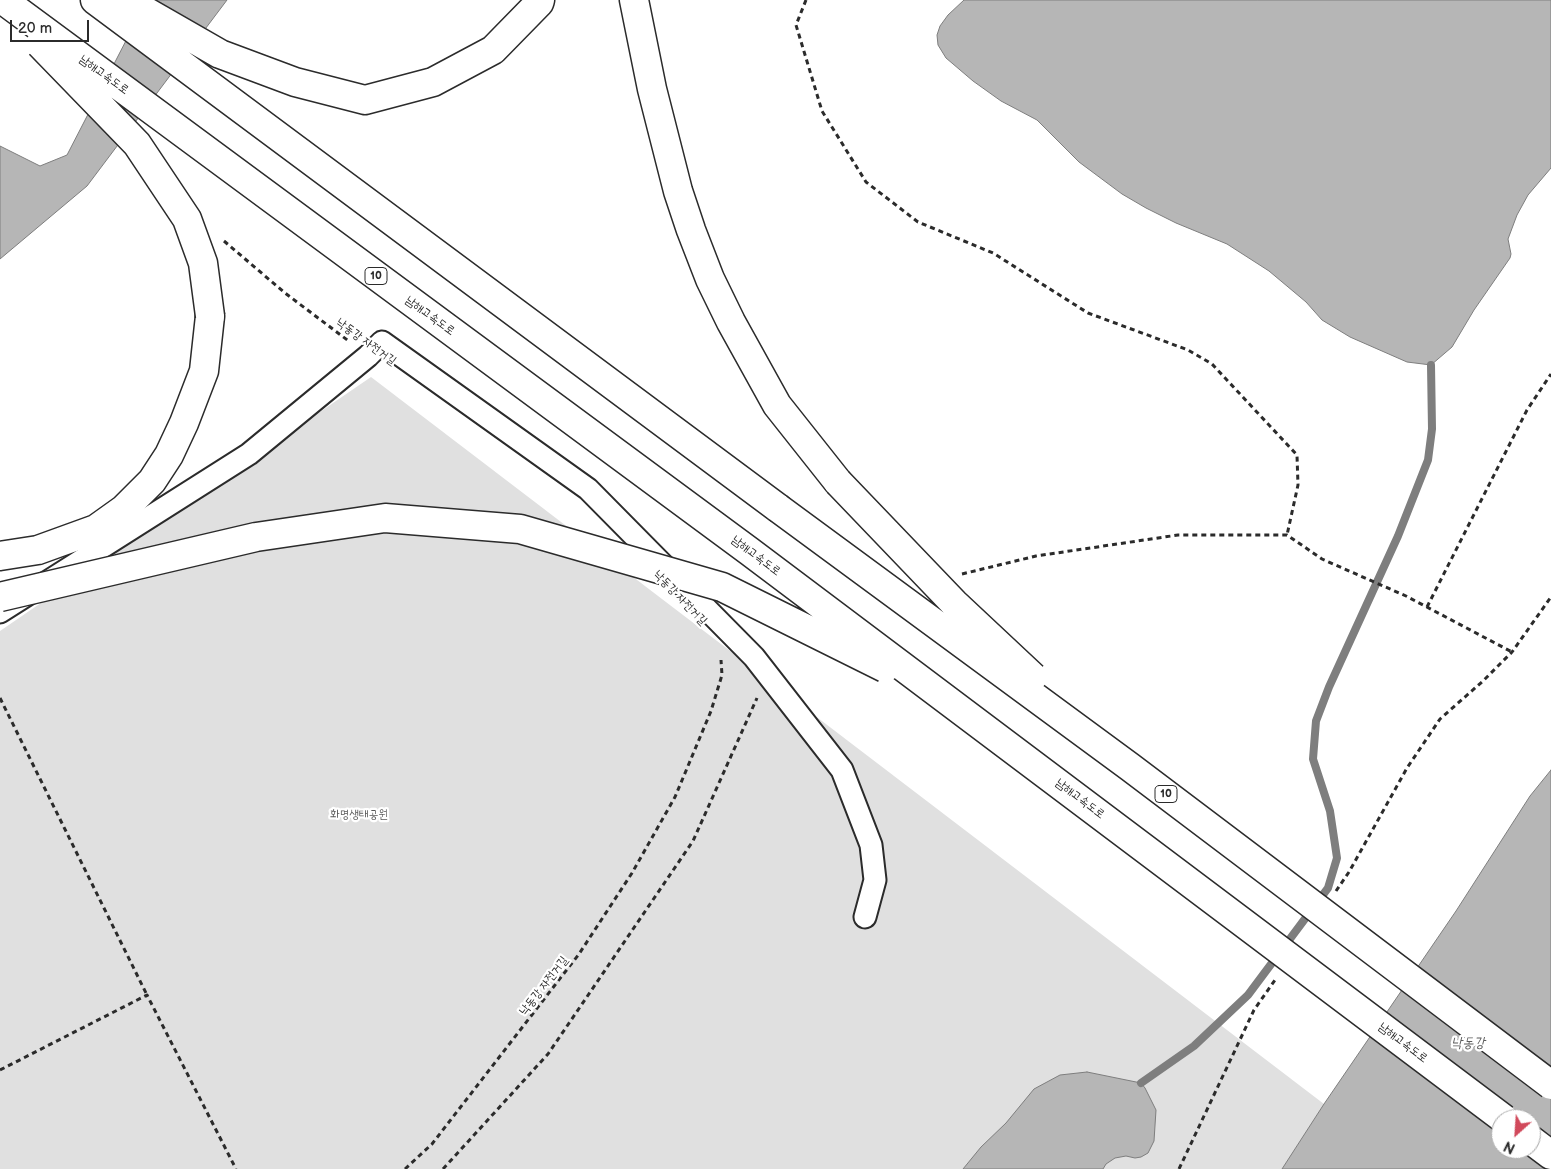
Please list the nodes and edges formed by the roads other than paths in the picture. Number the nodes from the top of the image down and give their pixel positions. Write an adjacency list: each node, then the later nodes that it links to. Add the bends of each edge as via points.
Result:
1 (3, 0): 10 (highway, 남해고속도로 / 10, bridge)
2 (95, 0): 11 (highway, 10, bridge)
3 (126, 0): 4 (highway, via 220,54 295,82 365,100 433,82 493,50)
4 (540, 0)
5 (634, 0): 11 (highway, bridge, via 678,191 691,230 718,296 776,404 838,482 954,603)
6 (0, 4): 7 (highway, bridge, via 137,144 187,219 203,263 210,316 204,371 169,455 152,481 124,509 96,529 38,550)
7 (0, 556)
8 (0, 596): 10 (highway, bridge, via 256,537 385,518 520,528 722,587)
9 (0, 612): 12 (street, via 249,454 382,342 588,489 754,656 842,770 871,846 875,880)
10 (946, 699): 14 (highway, 남해고속도로 / 10, bridge)
11 (1130, 766): 13 (highway, 10, bridge)
12 (865, 917)
13 (1551, 1085)
14 (1491, 1109)

